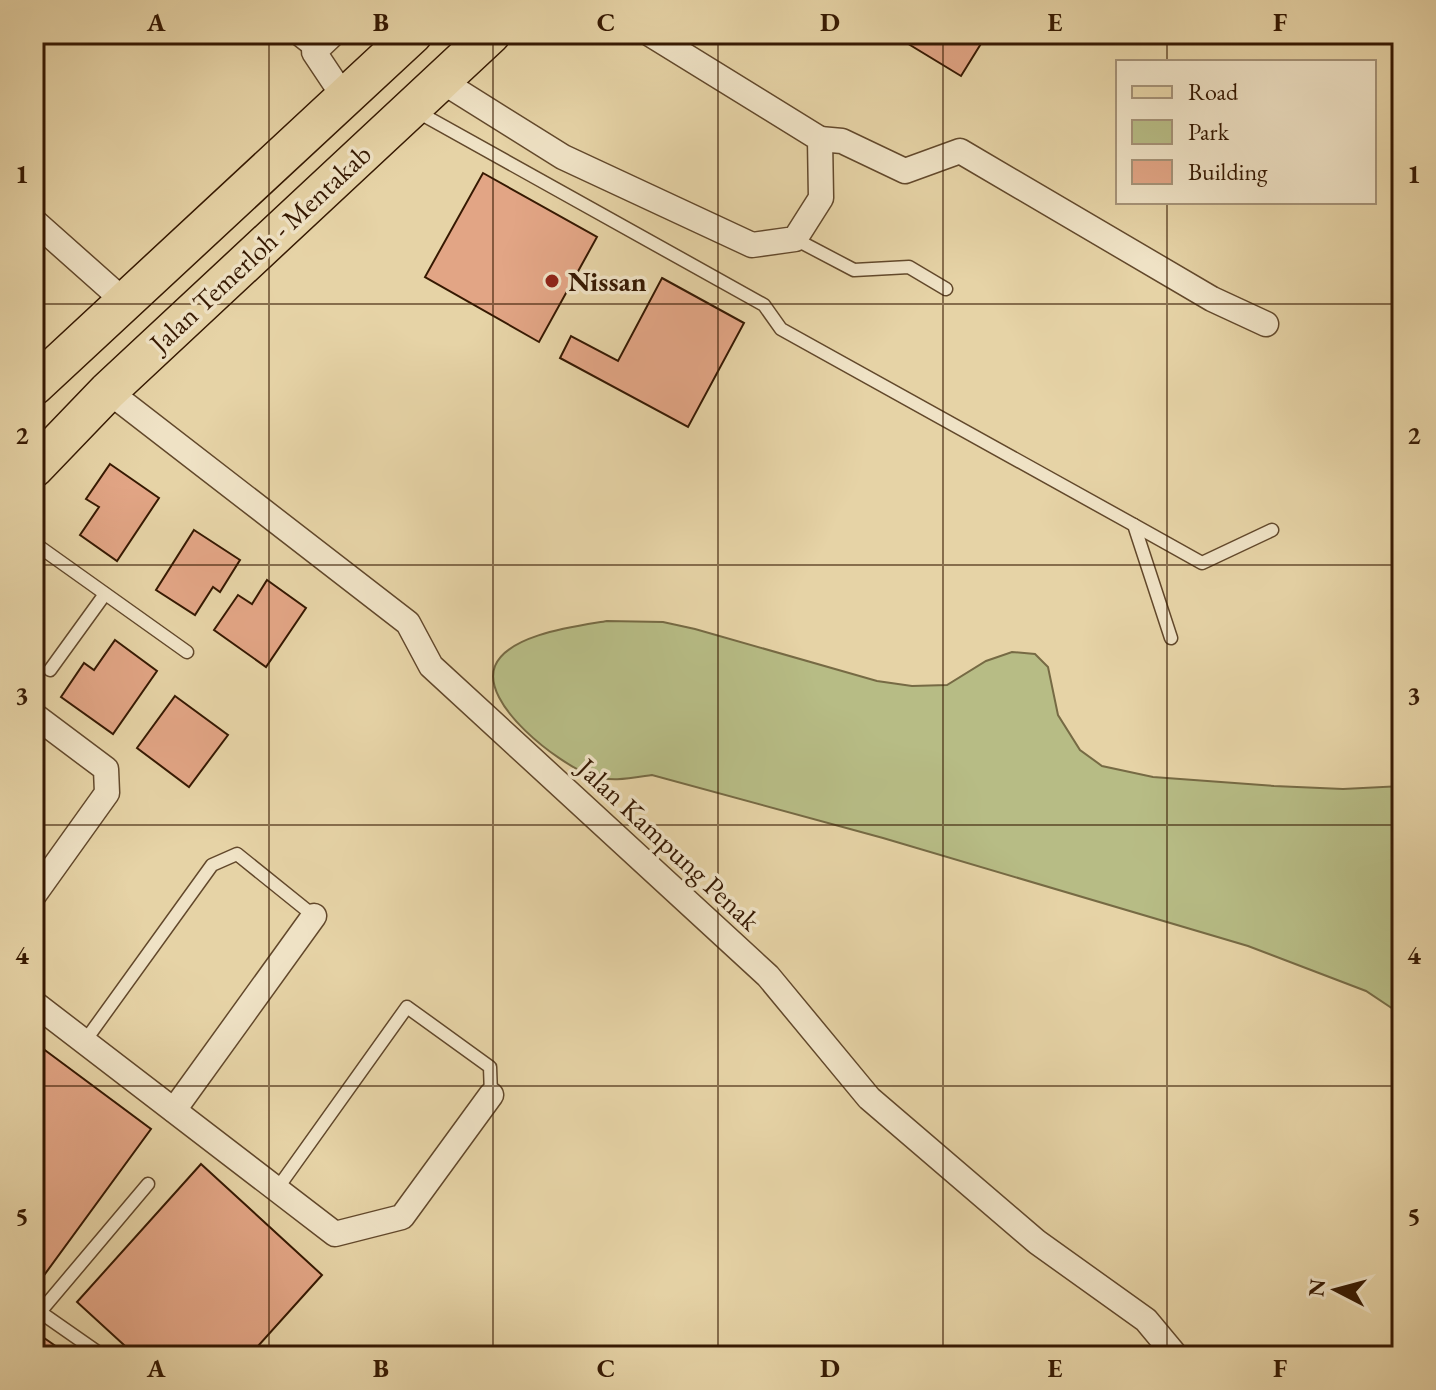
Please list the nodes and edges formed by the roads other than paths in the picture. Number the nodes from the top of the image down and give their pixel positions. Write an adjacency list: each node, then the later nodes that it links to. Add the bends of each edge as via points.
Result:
1 (291, 34): 6 (lane)
2 (333, 34): 6 (street)
3 (413, 34): 8 (main road, Jalan Temerloh - Mentakab)
4 (491, 34): 7 (main road, Jalan Temerloh - Mentakab)
5 (650, 34): 10 (street)
6 (314, 52): 8 (street)
7 (440, 80): 9 (main road, Jalan Temerloh - Mentakab); 12 (street, via 563,157 752,245)
8 (344, 97): 14 (main road, Jalan Temerloh - Mentakab)
9 (410, 108): 17 (main road, Jalan Temerloh - Mentakab); 19 (lane, via 764,305 781,329)
10 (820, 139): 12 (street, via 821,198); 15 (street, via 842,141 905,171 960,151 1212,299)
11 (34, 221): 14 (street)
12 (795, 239): 13 (lane, via 854,270 909,267)
13 (946, 289)
14 (124, 301): 16 (main road, Jalan Temerloh - Mentakab)
15 (1266, 324)
16 (34, 386)
17 (108, 391): 18 (main road, Jalan Temerloh - Mentakab); 37 (street, Jalan Kampung Penak, via 408,623 431,666 768,976 869,1098 1037,1242 1146,1320)
18 (34, 468)
19 (1134, 525): 20 (lane, via 1202,563); 23 (lane)
20 (1272, 530)
21 (34, 543): 22 (lane)
22 (105, 594): 24 (lane); 25 (lane)
23 (1171, 638)
24 (187, 652)
25 (50, 670)
26 (34, 715): 27 (street, via 106,769 107,793)
27 (34, 895)
28 (314, 916): 30 (lane, via 237,854 212,865); 32 (street)
29 (34, 1003): 30 (street)
30 (85, 1041): 32 (street)
31 (491, 1095): 34 (street, via 402,1217 335,1234); 34 (lane, via 490,1067 407,1007)
32 (174, 1110): 34 (street)
33 (148, 1184): 35 (lane)
34 (277, 1189)
35 (37, 1309): 36 (lane)
36 (103, 1356)
37 (1176, 1356)

